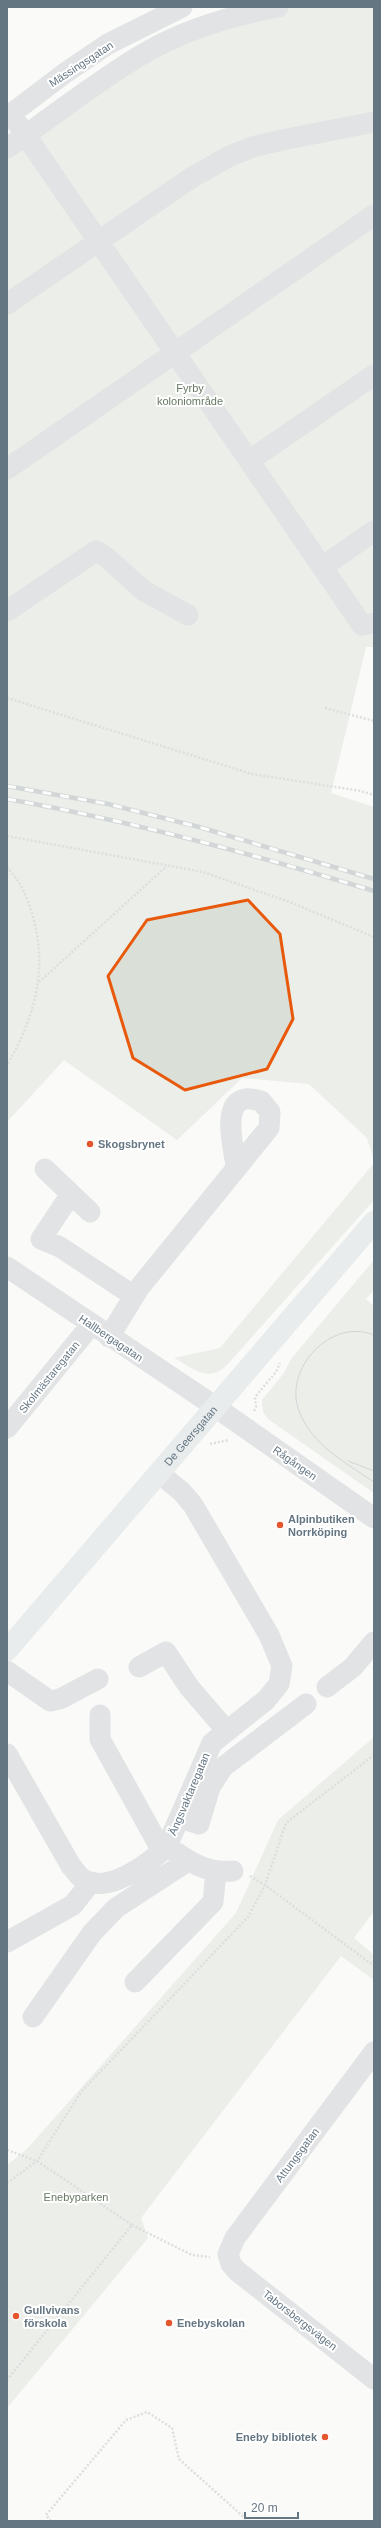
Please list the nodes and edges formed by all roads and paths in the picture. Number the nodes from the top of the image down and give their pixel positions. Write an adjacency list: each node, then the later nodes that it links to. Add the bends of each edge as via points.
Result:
1 (182, 7): 3 (street, Mässingsgatan, via 108,44 65,72)
2 (278, 7): 5 (street, via 199,28 149,51)
3 (9, 115): 5 (street)
4 (374, 122): 8 (street, via 252,147 228,157 191,178)
5 (25, 136): 6 (street); 8 (street)
6 (7, 148)
7 (374, 215): 10 (street)
8 (98, 242): 9 (street); 10 (street)
9 (7, 304)
10 (175, 352): 12 (street); 13 (street)
11 (374, 375): 12 (street)
12 (250, 460): 15 (street)
13 (7, 469)
14 (374, 531): 15 (street)
15 (322, 567): 18 (street, via 362,625)
16 (7, 611): 17 (street, via 96,551 144,592)
17 (188, 615)
18 (374, 623)
19 (7, 698): 22 (path, via 252,774)
20 (325, 708): 21 (path)
21 (374, 721)
22 (374, 795)
23 (7, 836): 24 (path)
24 (167, 865): 26 (path, via 203,872 270,895); 27 (path)
25 (7, 867): 27 (path, via 24,891 37,932)
26 (374, 937)
27 (39, 982): 28 (path, via 25,1030)
28 (7, 1065)
29 (236, 1166): 35 (street)
30 (45, 1169): 31 (street)
31 (71, 1194): 32 (street); 35 (street, via 40,1239 60,1247)
32 (90, 1212)
33 (374, 1222): 38 (main road, De Geersgatan)
34 (8, 1268): 36 (street, Hallbergagatan)
35 (134, 1296): 37 (street)
36 (91, 1325): 37 (street, Hallbergagatan); 39 (street, Skolmästaregatan)
37 (109, 1337): 38 (street, Hallbergagatan)
38 (216, 1408): 40 (main road, De Geersgatan); 41 (street, Rågången)
39 (7, 1428)
40 (160, 1473): 43 (main road, De Geersgatan); 52 (street, Ängsvaktaregatan, via 193,1504 269,1635 282,1666 279,1684 266,1700)
41 (374, 1518)
42 (374, 1642): 46 (street)
43 (7, 1650)
44 (374, 1656): 46 (street)
45 (140, 1667): 52 (street, via 166,1652 189,1687)
46 (353, 1667): 49 (street)
47 (7, 1671): 48 (street, via 50,1701 60,1699)
48 (98, 1679)
49 (327, 1687)
50 (306, 1704): 56 (street)
51 (100, 1715): 58 (street, via 100,1740)
52 (226, 1730): 55 (street, Ängsvaktaregatan, via 212,1743)
53 (7, 1754): 61 (street, via 71,1866 83,1879)
54 (374, 1755): 62 (path, via 286,1823)
55 (205, 1756): 56 (street); 57 (street, Ängsvaktaregatan)
56 (223, 1767): 57 (street, via 210,1787 199,1824)
57 (180, 1818): 58 (street, Ängsvaktaregatan)
58 (164, 1849): 59 (street); 61 (street, Ängsvaktaregatan, via 154,1859 114,1882)
59 (188, 1861): 60 (street); 66 (street, via 116,1908 92,1933)
60 (225, 1872): 62 (path); 65 (street, via 213,1902)
61 (91, 1882): 63 (street, via 73,1905)
62 (265, 1884): 64 (path); 69 (path, via 248,1917 81,2092)
63 (7, 1942)
64 (374, 1966)
65 (135, 1982)
66 (33, 2018)
67 (374, 2052): 72 (street, Attungsgatan, via 234,2238 228,2254)
68 (7, 2150): 69 (path)
69 (37, 2161): 70 (path); 71 (path)
70 (7, 2184)
71 (132, 2225): 72 (path, via 192,2255); 74 (path)
72 (229, 2260): 73 (street, Taborsbergsvägen, via 237,2271)
73 (374, 2378)
74 (7, 2380)
75 (51, 2521): 76 (path, via 46,2515 126,2420 147,2412 172,2428 178,2459)
76 (248, 2521)

